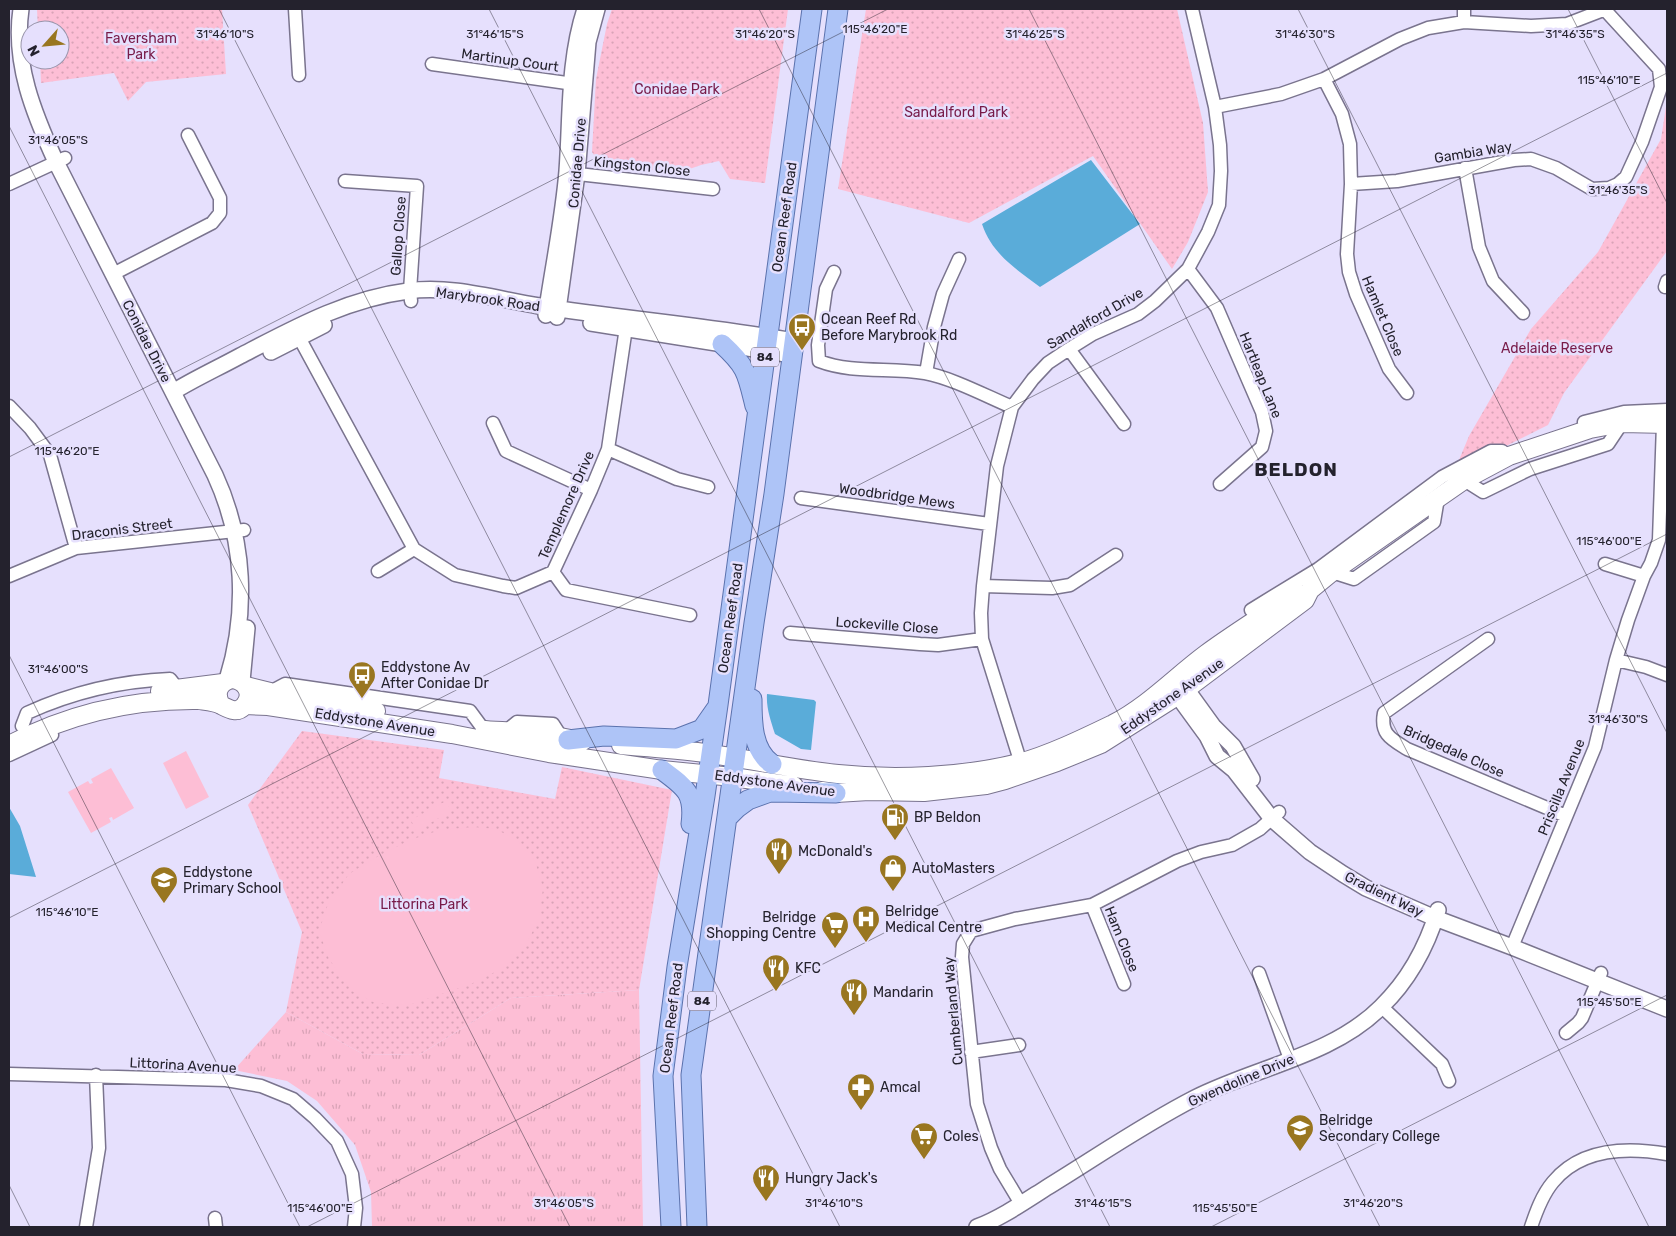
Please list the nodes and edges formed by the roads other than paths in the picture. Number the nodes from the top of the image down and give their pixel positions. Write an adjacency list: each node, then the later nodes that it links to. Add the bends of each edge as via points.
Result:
1 (21, 9): 18 (street, Conidae Drive, via 20,46 25,81 36,118)
2 (295, 9): 13 (street)
3 (585, 9): 15 (street, Conidae Drive, via 578,40)
4 (597, 9): 15 (street, Conidae Drive)
5 (812, 9): 35 (main road, Ocean Reef Road / 84)
6 (838, 9): 36 (main road, Ocean Reef Road / 84)
7 (1192, 9): 16 (street, Sandalford Drive)
8 (1464, 9): 10 (street)
9 (1606, 9): 10 (street, via 1567,24 1531,26); 19 (street, Gambia Way, via 1659,69 1661,87 1626,177 1609,188 1592,189 1556,168 1531,159)
10 (1464, 22): 14 (street, via 1428,28 1400,39)
11 (432, 64): 15 (street, Martinup Court)
12 (32, 70): 18 (street, Conidae Drive)
13 (299, 75)
14 (1324, 79): 16 (street, via 1281,94); 23 (street, via 1342,114 1350,144)
15 (577, 85): 20 (street, Conidae Drive)
16 (1215, 107): 26 (street, Sandalford Drive, via 1221,171 1219,205)
17 (188, 135): 27 (street, via 220,198 220,213 212,223)
18 (60, 160): 22 (street); 27 (street, Conidae Drive)
19 (1465, 168): 23 (street, Gambia Way, via 1397,181); 31 (street, via 1478,247 1493,281)
20 (572, 173): 24 (street, Kingston Close); 30 (street, Conidae Drive)
21 (345, 181): 29 (street, Gallop Close, via 417,186)
22 (9, 184)
23 (1351, 184): 39 (street, Hamlet Close, via 1348,272 1390,369)
24 (713, 188)
25 (959, 259): 38 (street, via 943,294)
26 (1188, 269): 37 (street, Sandalford Drive, via 1138,314 1093,334); 52 (street, Hartleap Lane, via 1217,308 1262,412 1266,431 1262,447)
27 (117, 272): 40 (street, Conidae Drive)
28 (834, 272): 38 (street, via 826,290 818,345 819,361 834,366)
29 (410, 296): 30 (street, Marybrook Road, via 457,292); 33 (street, Marybrook Road, via 380,296 344,306)
30 (552, 312): 32 (street, Marybrook Road)
31 (1522, 313)
32 (627, 324): 34 (street, Marybrook Road); 35 (street, Marybrook Road); 49 (street, Templemore Drive)
33 (297, 333): 40 (street, Marybrook Road); 61 (street, Templemore Drive)
34 (722, 344): 35 (street, Marybrook Road); 43 (main road, via 738,359 748,375)
35 (767, 344): 36 (street, Marybrook Road); 43 (main road, Ocean Reef Road / 84)
36 (793, 348): 72 (main road, Ocean Reef Road / 84)
37 (1069, 349): 42 (street, Sandalford Drive, via 1033,379); 47 (street)
38 (926, 374): 42 (street, via 967,387)
39 (1408, 393)
40 (180, 394): 58 (street, Conidae Drive)
41 (9, 406): 59 (street, via 50,455)
42 (1012, 407): 57 (street, Sandalford Drive, via 996,466)
43 (758, 417): 83 (main road, Ocean Reef Road / 84)
44 (1666, 419): 46 (main road, Eddystone Avenue); 48 (street, Eddystone Avenue, via 1624,412 1581,423); 68 (street, Priscilla Avenue, via 1659,540)
45 (493, 423): 54 (street, via 506,451)
46 (1622, 423): 48 (main road, Eddystone Avenue); 51 (street, via 1608,444 1530,469 1483,492)
47 (1124, 424)
48 (1574, 434): 50 (main road, Eddystone Avenue)
49 (608, 449): 53 (street, via 677,479); 54 (street, Templemore Drive)
50 (1509, 456): 51 (main road, Eddystone Avenue); 60 (street, Eddystone Avenue, via 1502,451 1492,451 1442,477)
51 (1464, 480): 56 (main road, Eddystone Avenue)
52 (1220, 484)
53 (708, 487)
54 (591, 490): 65 (street, Templemore Drive)
55 (801, 498): 57 (street, Woodbridge Mews)
56 (1438, 498): 60 (main road, Eddystone Avenue); 66 (street, via 1434,522 1354,579)
57 (990, 524): 69 (street, Sandalford Drive)
58 (239, 531): 59 (street, Draconis Street); 78 (street, Conidae Drive, via 240,608 232,664)
59 (76, 548): 67 (street, Draconis Street)
60 (1357, 548): 66 (main road, Eddystone Avenue); 70 (street, Eddystone Avenue)
61 (414, 549): 64 (street); 65 (street, Templemore Drive, via 455,575 503,586 516,588)
62 (1116, 555): 69 (street, via 1070,585 1052,588)
63 (1605, 564): 68 (street)
64 (378, 571)
65 (553, 572): 71 (street, via 566,590)
66 (1332, 572): 79 (main road, Eddystone Avenue, via 1310,590 1299,591 1204,655)
67 (9, 576)
68 (1644, 576): 76 (street, Priscilla Avenue)
69 (982, 586): 74 (street, Sandalford Drive)
70 (1250, 610)
71 (690, 615)
72 (754, 623): 90 (main road, via 752,716 758,747 764,759); 91 (main road, Ocean Reef Road / 84)
73 (790, 633): 74 (street, Lockeville Close, via 938,645)
74 (982, 639): 92 (street, Sandalford Drive)
75 (1488, 639): 99 (street, Bridgedale Close, via 1384,713 1386,733 1391,740 1407,749)
76 (1616, 660): 77 (street); 99 (street, Priscilla Avenue, via 1596,747)
77 (1667, 676)
78 (234, 682): 80 (main road, Eddystone Avenue); 81 (main road, via 219,686 217,696); 82 (main road, via 249,696); 85 (main road, Eddystone Avenue, via 270,692 484,730 544,734)
79 (1178, 687): 92 (main road, Eddystone Avenue); 98 (street, Gradient Way, via 1233,746)
80 (173, 695): 81 (main road, Eddystone Avenue); 84 (main road, Eddystone Avenue, via 140,692 78,705); 86 (main road, Eddystone Avenue, via 82,714); 89 (street, Eddystone Avenue, via 160,708 81,724)
81 (221, 705): 82 (main road, via 233,711)
82 (245, 705): 87 (main road, Eddystone Avenue, via 452,734)
83 (718, 706): 85 (main road, via 702,729 676,740 604,736); 88 (main road, Ocean Reef Road / 84)
84 (15, 729)
85 (565, 739): 87 (main road); 88 (main road, Eddystone Avenue)
86 (9, 745)
87 (549, 753): 93 (main road, Eddystone Avenue)
88 (710, 754): 91 (main road, Eddystone Avenue); 94 (main road, Ocean Reef Road / 84)
89 (9, 755)
90 (772, 764): 91 (main road, Eddystone Avenue); 95 (main road, Eddystone Avenue)
91 (734, 767): 94 (main road, Eddystone Avenue); 97 (main road, Eddystone Avenue); 100 (main road, Ocean Reef Road / 84)
92 (1022, 768): 95 (main road, Eddystone Avenue, via 949,774); 96 (main road, Eddystone Avenue, via 986,785 924,792)
93 (662, 770): 94 (main road, Eddystone Avenue); 104 (main road, via 687,791 693,809 678,911)
94 (708, 774): 104 (main road, Ocean Reef Road / 84)
95 (840, 774): 96 (main road, via 860,780)
96 (869, 791): 97 (main road, Eddystone Avenue)
97 (836, 793): 100 (main road, via 770,792 748,800)
98 (1276, 816): 101 (street, Cumberland Way, via 1232,845 1177,861); 102 (street, Gradient Way, via 1310,852 1342,874 1366,888)
99 (1566, 816): 103 (street, Priscilla Avenue)
100 (727, 818): 120 (main road, Ocean Reef Road / 84, via 691,1075)
101 (1092, 905): 107 (street, Ham Close); 113 (street, Cumberland Way, via 971,931 963,944 962,957)
102 (1437, 914): 103 (street, Gradient Way); 109 (street, Gwendoline Drive, via 1414,966)
103 (1514, 943): 106 (street, Gradient Way)
104 (677, 967): 123 (main road, Ocean Reef Road / 84, via 663,1076)
105 (1259, 973): 114 (street)
106 (1599, 977): 108 (street, Gradient Way); 110 (street, Gradient Way); 111 (street, via 1582,1018)
107 (1124, 984)
108 (1667, 999)
109 (1382, 1007): 114 (street, Gwendoline Drive, via 1334,1042); 117 (street, via 1442,1064)
110 (1667, 1009)
111 (1566, 1033)
112 (1018, 1045): 113 (street)
113 (971, 1052): 119 (street, Cumberland Way, via 977,1104 985,1132 1000,1169)
114 (1290, 1059): 119 (street, Gwendoline Drive, via 1195,1098)
115 (9, 1074): 116 (street, Littorina Avenue)
116 (96, 1076): 121 (street, via 99,1148); 122 (street, Littorina Avenue, via 226,1080 261,1086 292,1099 336,1141 352,1174 356,1208)
117 (1448, 1081)
118 (1667, 1154): 127 (street, via 1622,1150 1601,1153 1572,1166 1548,1188)
119 (1021, 1204): 126 (street, Gwendoline Drive)
120 (695, 1207): 124 (main road, Ocean Reef Road / 84); 125 (main road)
121 (86, 1227)
122 (354, 1227)
123 (671, 1227)
124 (697, 1227)
125 (705, 1227)
126 (977, 1227)
127 (1531, 1227)

